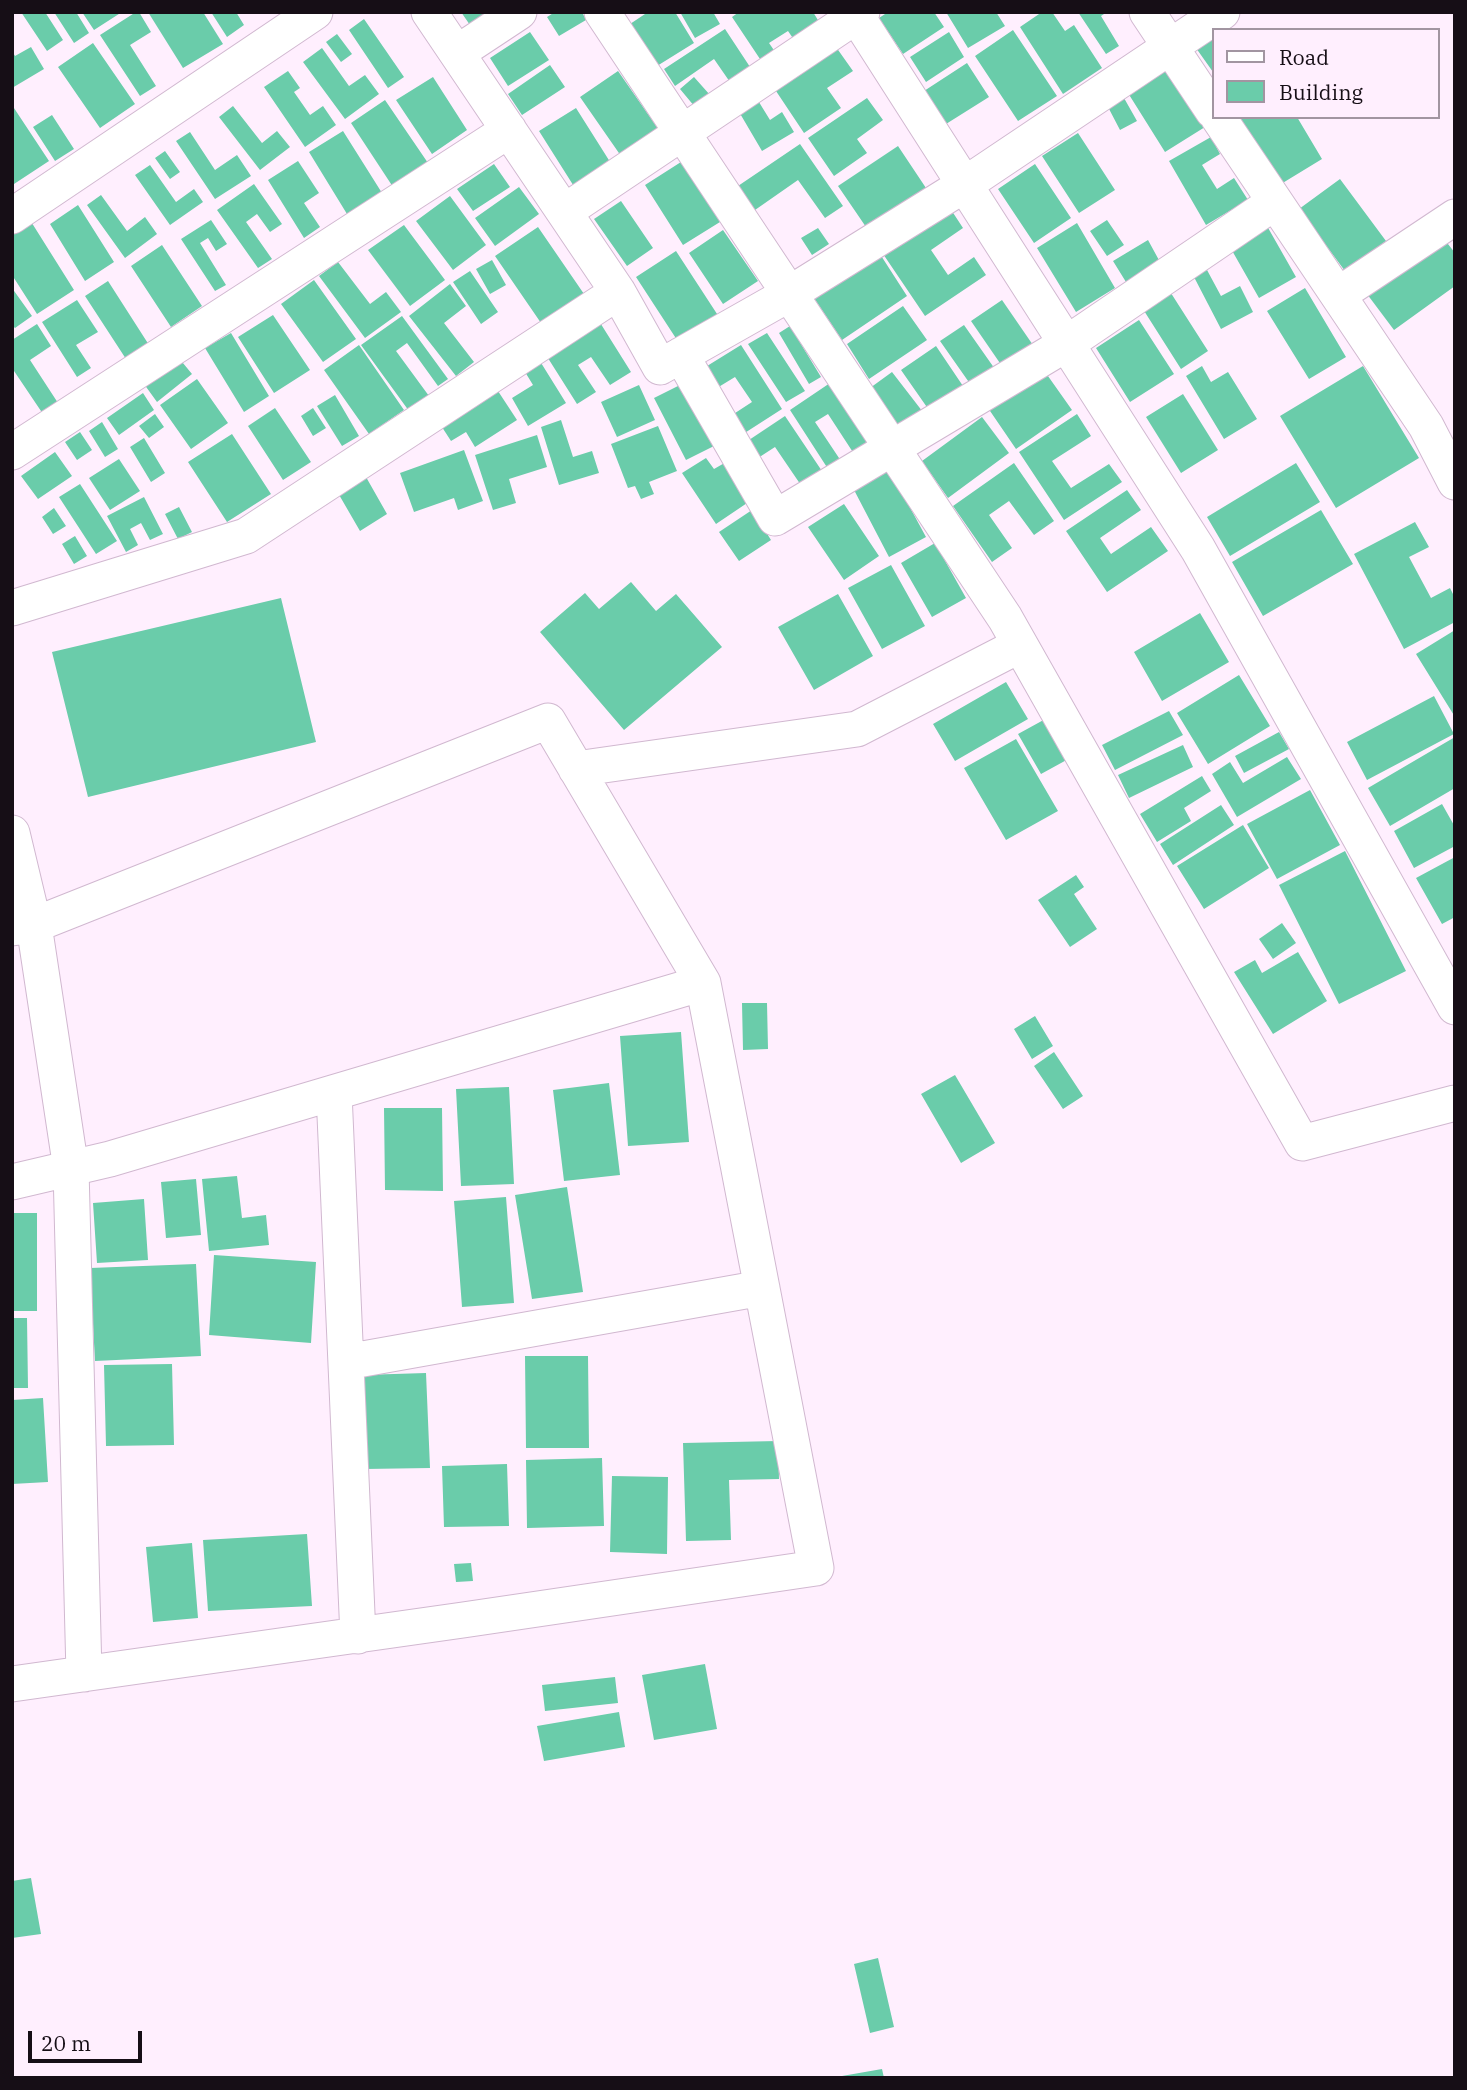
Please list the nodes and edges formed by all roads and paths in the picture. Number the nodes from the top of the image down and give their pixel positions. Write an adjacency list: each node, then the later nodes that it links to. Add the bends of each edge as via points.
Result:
1 (315, 12): 17 (street)
2 (429, 12): 9 (street)
3 (519, 12): 9 (street)
4 (601, 12): 13 (street)
5 (1147, 12): 8 (street)
6 (1222, 12): 8 (street)
7 (858, 13): 13 (street); 14 (street)
8 (1170, 47): 10 (street); 14 (street)
9 (457, 53): 12 (street)
10 (1212, 110)
11 (1219, 119): 15 (street)
12 (509, 131): 16 (street); 25 (street)
13 (682, 133): 16 (street); 20 (street)
14 (964, 185): 20 (street); 22 (street)
15 (1275, 202): 21 (street); 22 (street)
16 (564, 212): 19 (street)
17 (12, 216)
18 (1455, 217): 21 (street)
19 (618, 292): 23 (street, via 660,367); 27 (street, via 246,537)
20 (789, 294): 23 (street); 24 (street)
21 (1338, 295): 26 (street, via 1426,426)
22 (1066, 344): 24 (street); 33 (street, via 1198,549)
23 (681, 355): 24 (street, via 775,518)
24 (892, 449): 28 (street)
25 (12, 452)
26 (1455, 482)
27 (12, 608)
28 (1020, 645): 29 (street, via 857,729); 35 (street, via 1302,1143)
29 (576, 769): 31 (street, via 548,721); 32 (street)
30 (12, 833): 31 (street)
31 (23, 927): 36 (street)
32 (703, 984): 34 (street); 38 (street)
33 (1455, 1007)
34 (334, 1093): 36 (street); 39 (street)
35 (1455, 1102)
36 (71, 1168): 37 (street); 41 (street)
37 (12, 1182)
38 (762, 1288): 39 (street); 40 (street, via 816,1568)
39 (346, 1362): 40 (street)
40 (358, 1636): 41 (street)
41 (84, 1674): 42 (street)
42 (12, 1684)

